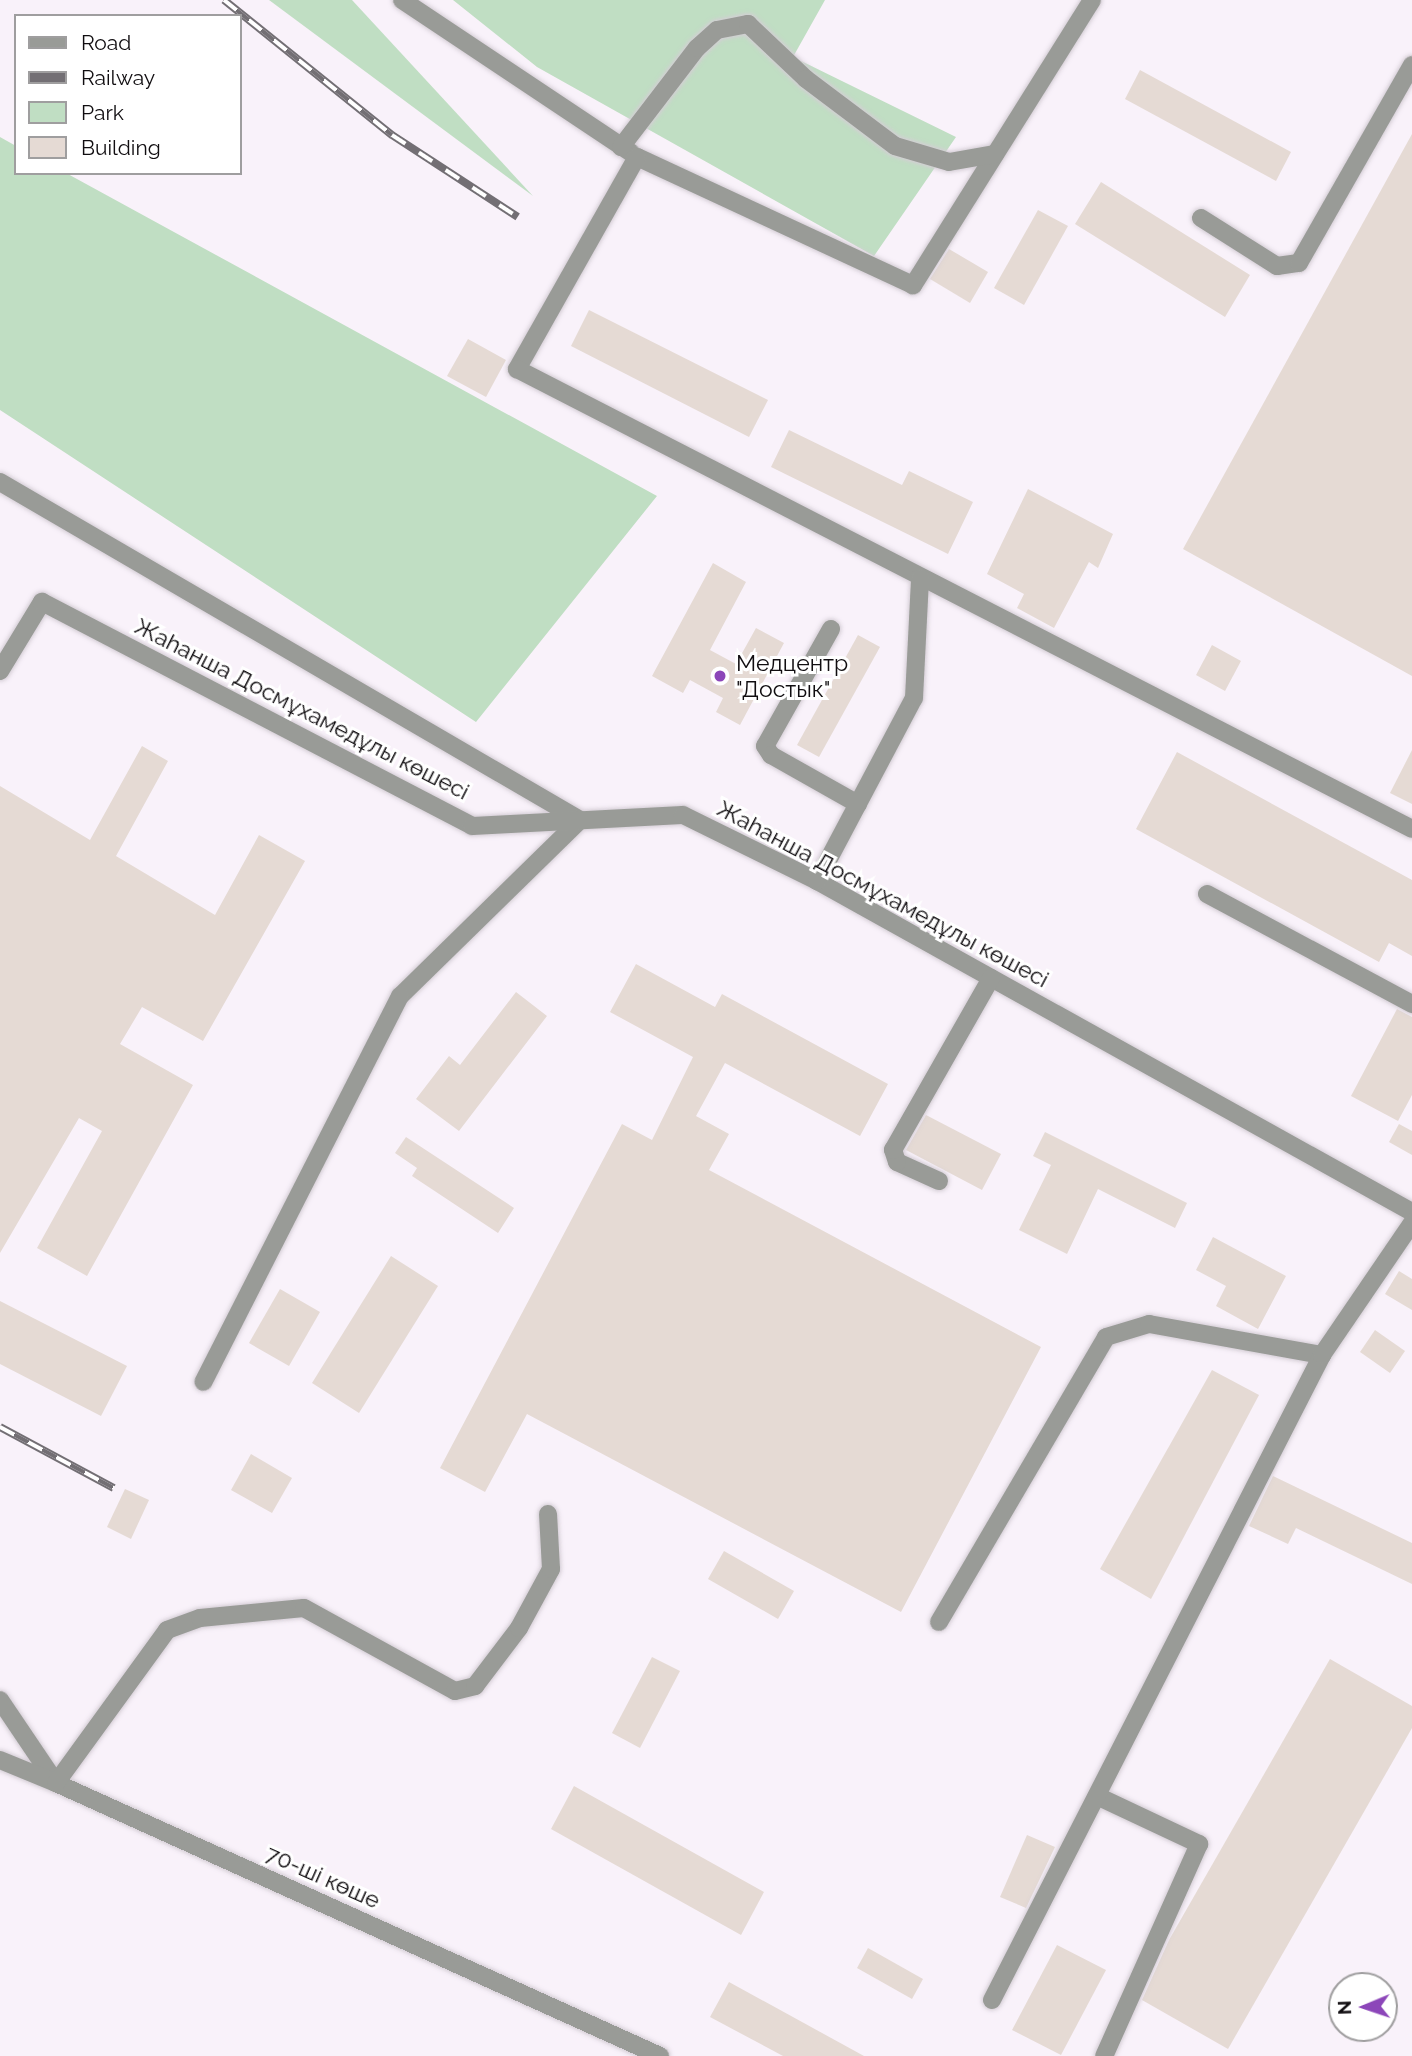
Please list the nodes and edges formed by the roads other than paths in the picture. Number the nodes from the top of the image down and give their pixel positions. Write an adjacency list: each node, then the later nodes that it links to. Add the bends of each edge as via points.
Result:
1 (402, 0): 4 (street)
2 (1092, 0): 5 (street)
3 (1412, 65): 7 (street, via 1299,263 1278,266)
4 (621, 147): 5 (street, via 697,48 717,30 748,24 806,79 895,146 949,162); 6 (street)
5 (995, 154): 6 (street, via 913,285)
6 (637, 157): 9 (street, via 517,369)
7 (1200, 218)
8 (0, 482): 13 (street)
9 (919, 578): 12 (street, via 914,698); 14 (street)
10 (831, 629): 12 (street, via 765,746 771,755)
11 (0, 671): 13 (street, Жаһанша Досмұхамедұлы көшесі, via 42,602 472,826)
12 (858, 804): 15 (street)
13 (580, 820): 15 (street, Жаһанша Досмұхамедұлы көшесі, via 682,815); 23 (street, via 400,996)
14 (1412, 829)
15 (817, 881): 17 (street, Жаһанша Досмұхамедұлы көшесі)
16 (1207, 894): 18 (street)
17 (991, 978): 19 (street, via 893,1150 897,1162); 20 (street, Жаһанша Досмұхамедұлы көшесі)
18 (1412, 1004)
19 (939, 1181)
20 (1412, 1212)
21 (1412, 1223): 22 (street)
22 (1322, 1355): 25 (street, via 1149,1324 1106,1337); 29 (street)
23 (203, 1382)
24 (548, 1514): 28 (street, via 551,1569 519,1628 475,1686 455,1691 304,1608 200,1618 160,1637)
25 (939, 1622)
26 (0, 1700): 28 (street)
27 (0, 1760): 28 (street, 70-ші көше)
28 (56, 1783): 31 (street, 70-ші көше)
29 (1097, 1796): 30 (street); 32 (street, via 1199,1844)
30 (992, 2000)
31 (660, 2056)
32 (1104, 2056)

